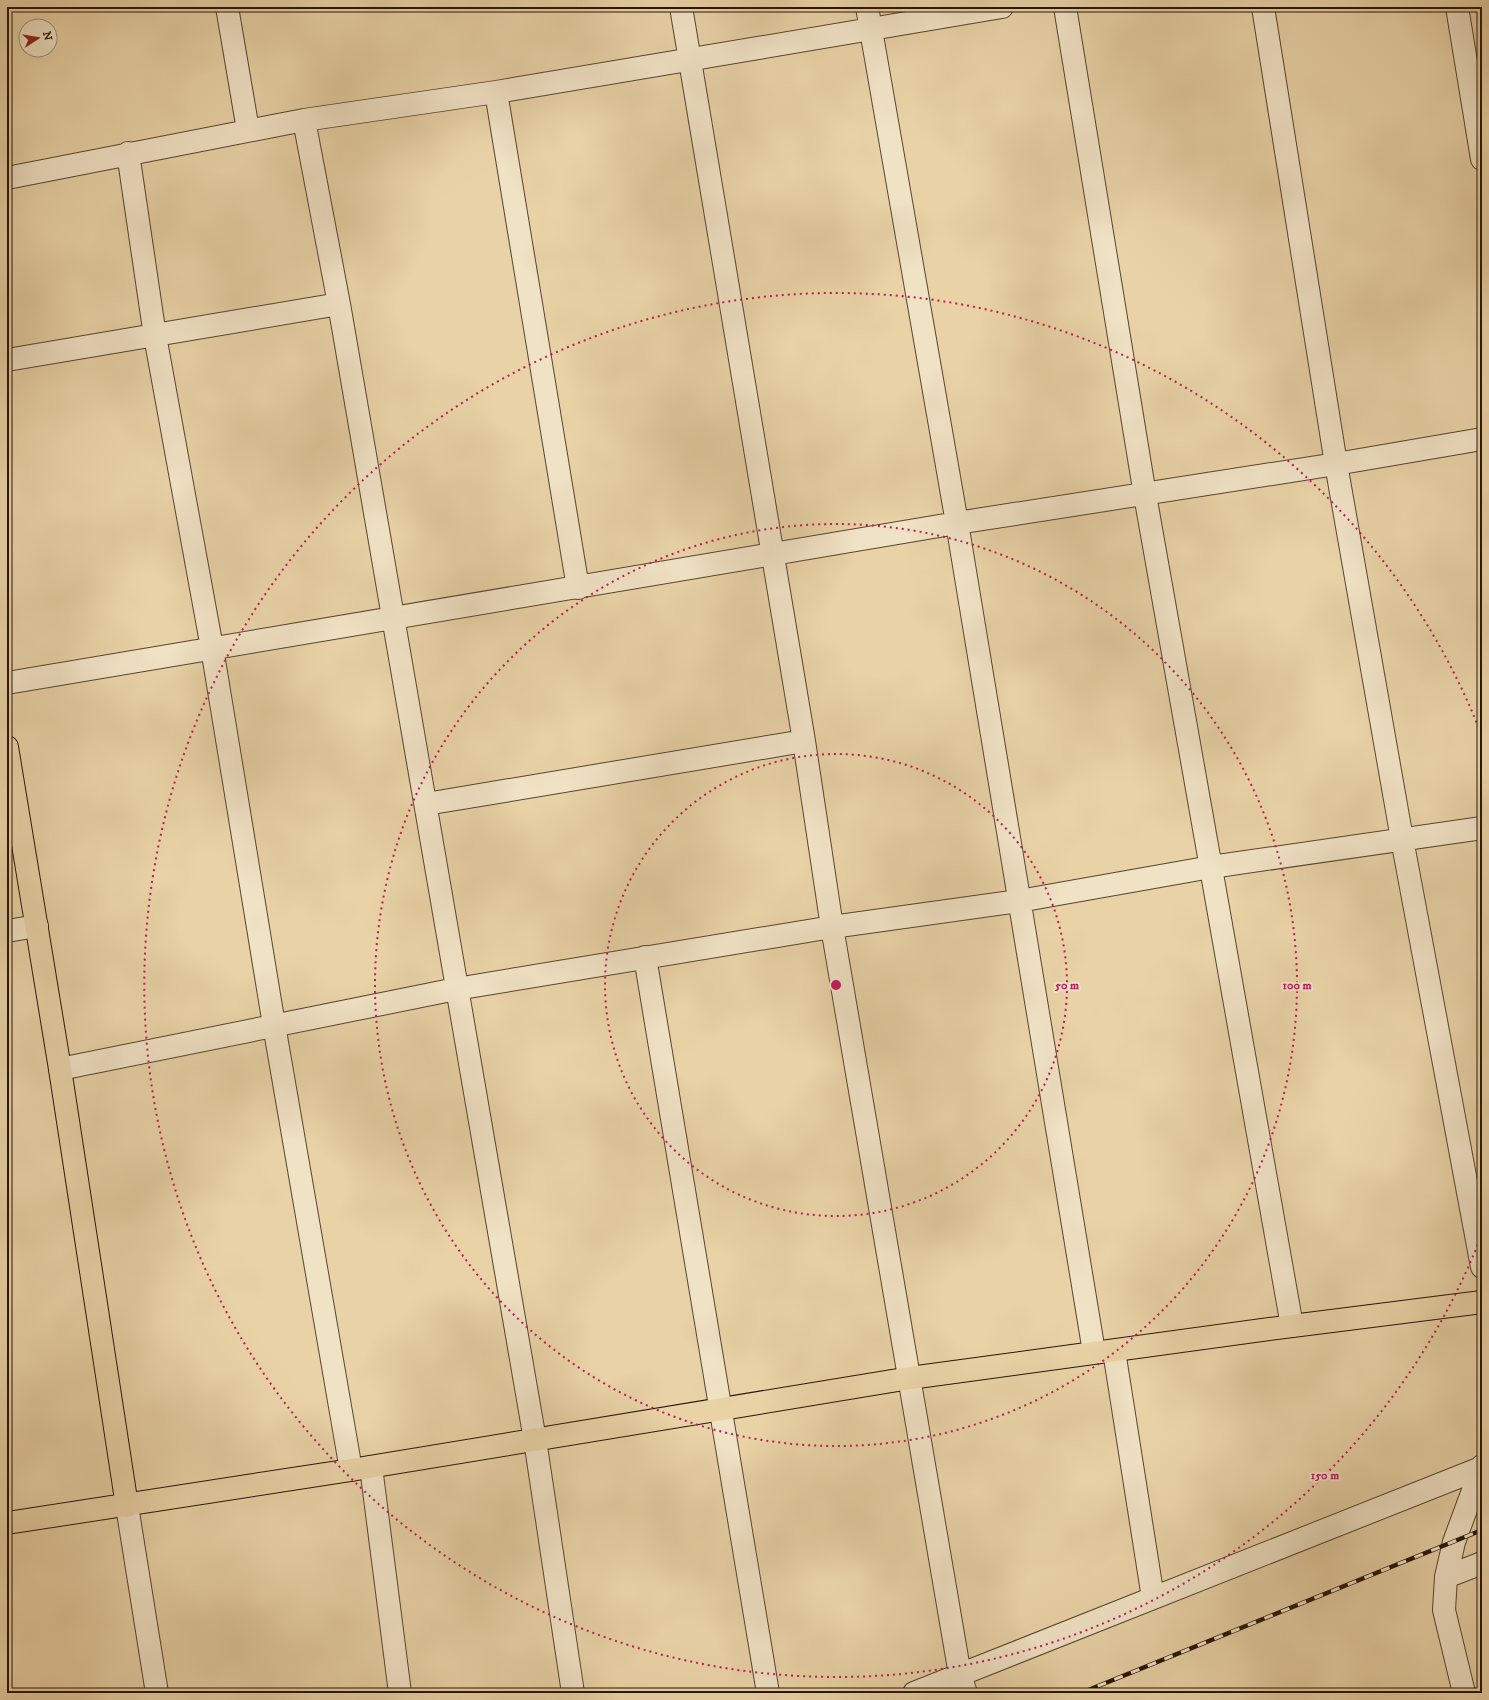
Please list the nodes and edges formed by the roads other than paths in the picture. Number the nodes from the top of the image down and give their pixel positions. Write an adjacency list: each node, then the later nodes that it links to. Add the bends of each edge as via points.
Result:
1 (227, 7): 12 (street)
2 (681, 7): 9 (street)
3 (866, 7): 8 (street)
4 (1002, 7): 8 (street)
5 (1065, 7): 21 (street)
6 (1263, 7): 20 (street)
7 (1457, 7): 14 (street)
8 (871, 28): 9 (street); 22 (street)
9 (690, 60): 10 (street); 23 (street)
10 (496, 92): 11 (street); 24 (street)
11 (304, 120): 12 (street); 16 (street)
12 (248, 130): 13 (street)
13 (128, 154): 15 (street); 17 (street)
14 (1482, 159)
15 (7, 178)
16 (339, 304): 17 (street); 25 (street)
17 (155, 336): 18 (street); 26 (street)
18 (7, 360)
19 (1482, 439): 20 (street)
20 (1336, 464): 21 (street); 32 (street)
21 (1145, 495): 22 (street); 33 (street)
22 (957, 523): 23 (street); 34 (street)
23 (773, 555): 24 (street); 28 (street)
24 (578, 588): 25 (street)
25 (393, 619): 26 (street); 30 (street)
26 (212, 648): 27 (street); 40 (street)
27 (7, 683)
28 (804, 741): 30 (street); 36 (street)
29 (7, 747): 35 (main road)
30 (426, 804): 39 (street)
31 (1482, 828): 32 (street)
32 (1402, 839): 33 (street); 42 (street)
33 (1211, 867): 34 (street); 44 (street)
34 (1018, 900): 36 (street); 45 (street)
35 (37, 926): 37 (street); 41 (main road)
36 (832, 927): 38 (street); 46 (street)
37 (7, 931)
38 (645, 957): 39 (street); 47 (street)
39 (456, 989): 40 (street); 48 (street)
40 (274, 1025): 41 (street); 50 (street)
41 (60, 1069): 51 (main road)
42 (1482, 1267)
43 (1482, 1302): 44 (main road)
44 (1292, 1326): 45 (main road)
45 (1104, 1352): 46 (main road); 55 (street)
46 (910, 1378): 47 (main road); 56 (street)
47 (720, 1409): 48 (main road); 60 (street)
48 (534, 1440): 50 (main road); 59 (street)
49 (1482, 1467): 54 (street, via 1454,1542); 55 (street)
50 (361, 1469): 51 (main road); 58 (street)
51 (127, 1506): 52 (main road); 57 (street)
52 (7, 1523)
53 (1482, 1563): 54 (street)
54 (1446, 1577): 62 (street, via 1444,1610)
55 (1153, 1598): 56 (street)
56 (963, 1684): 61 (street)
57 (157, 1693)
58 (400, 1693)
59 (573, 1693)
60 (768, 1693)
61 (914, 1693)
62 (1464, 1693)

